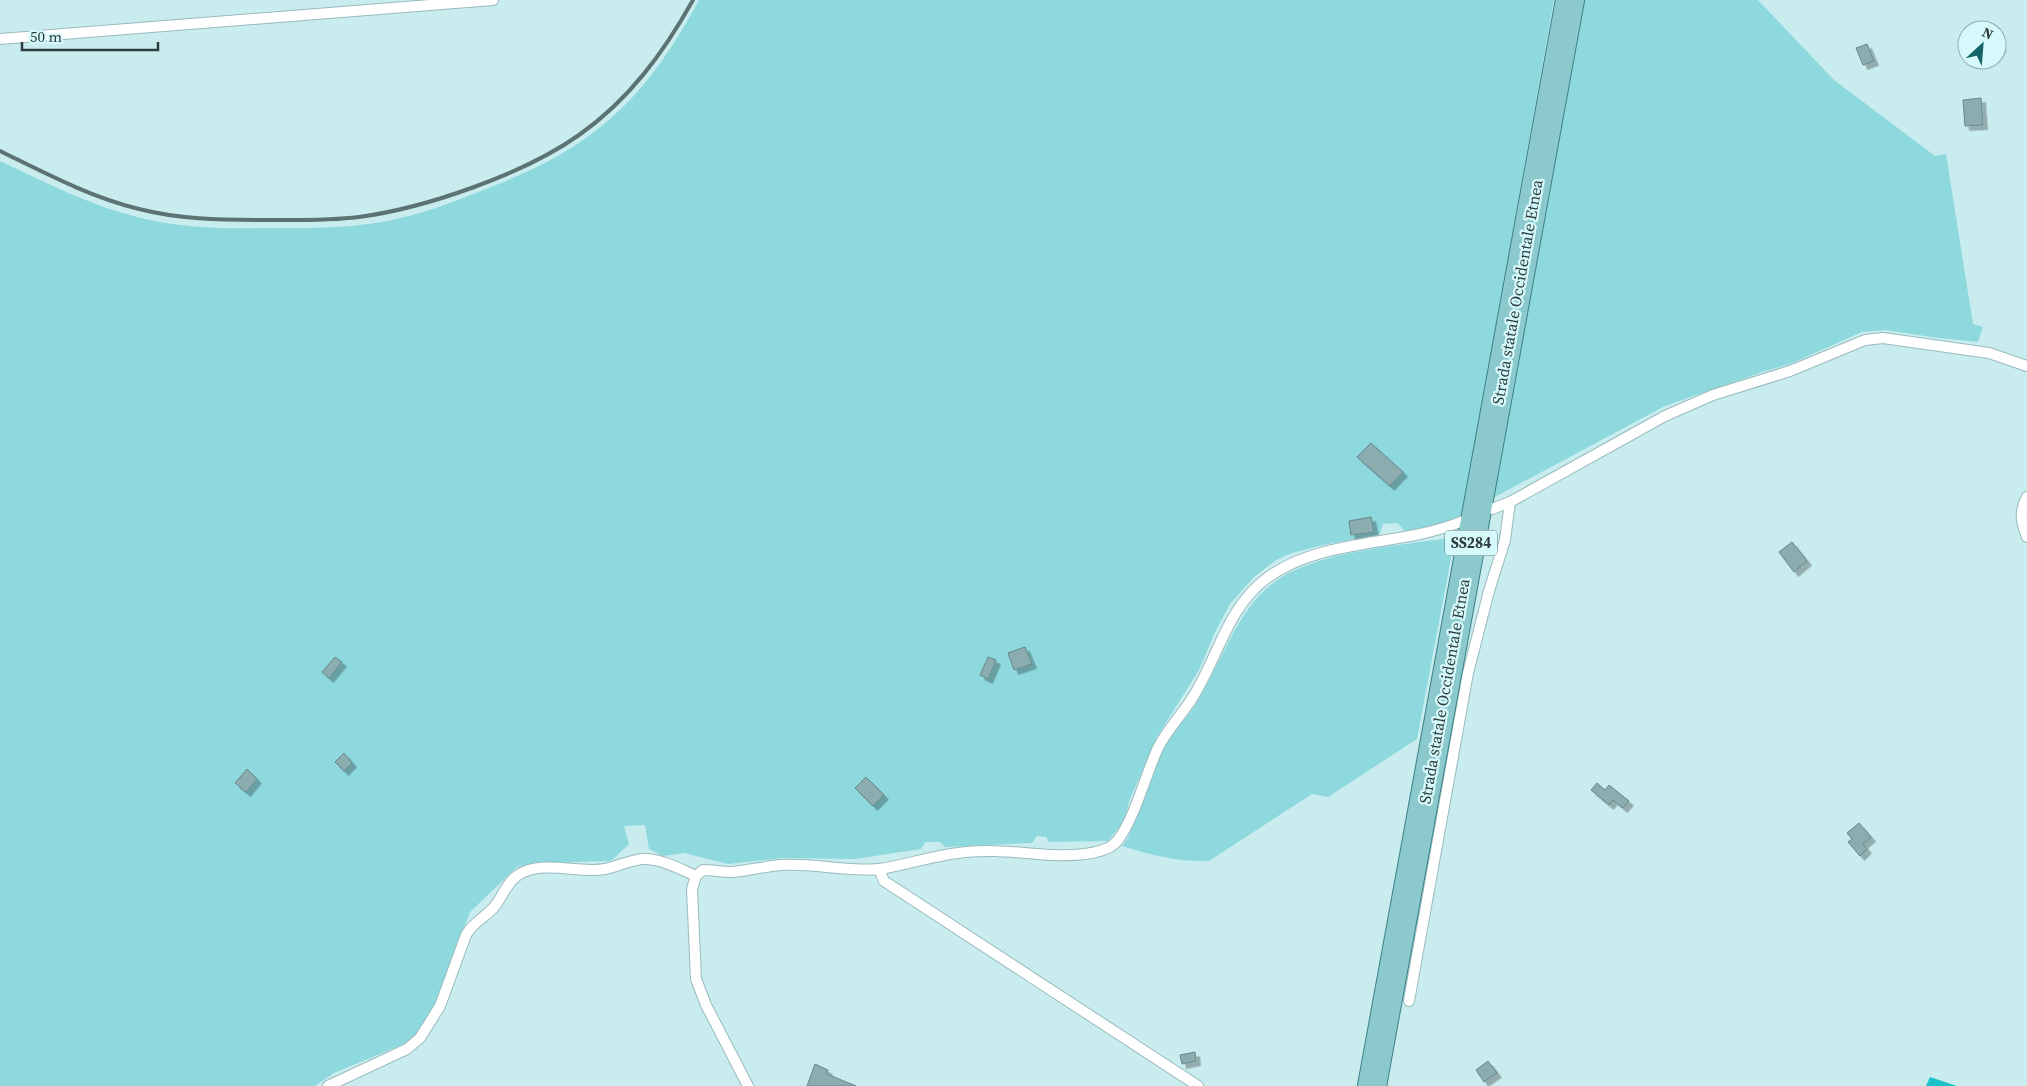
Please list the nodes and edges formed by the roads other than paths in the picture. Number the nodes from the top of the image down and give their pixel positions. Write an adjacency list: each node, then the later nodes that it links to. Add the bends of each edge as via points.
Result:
1 (493, 0): 3 (lane)
2 (1570, 0): 16 (main road, Strada statale Occidentale Etnea / SS284)
3 (0, 39)
4 (2027, 366): 6 (lane, via 1988,353 1884,338 1865,340 1665,416)
5 (2027, 497): 9 (lane, via 2021,509)
6 (1510, 502): 7 (lane); 12 (lane, via 1505,540 1468,673)
7 (1492, 509)
8 (1463, 521): 10 (lane, via 1442,530 1314,555 1266,579 1234,617 1191,700 1158,749 1117,842 1106,849 1056,856 960,852)
9 (2027, 537)
10 (878, 869): 11 (lane, via 783,865 730,872 703,870); 15 (lane, via 884,881)
11 (696, 876): 13 (lane, via 664,862 643,859 604,870 544,868 518,875 492,909 471,926 440,1006 420,1038 407,1049); 14 (lane, via 692,889 696,979)
12 (1408, 1002)
13 (328, 1086)
14 (748, 1086)
15 (1198, 1086)
16 (1372, 1086)

